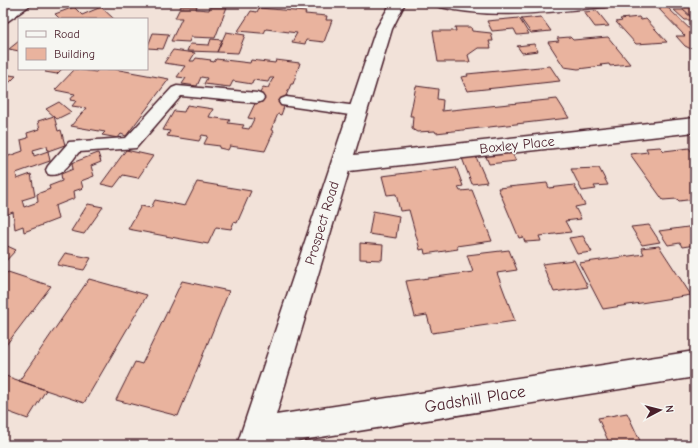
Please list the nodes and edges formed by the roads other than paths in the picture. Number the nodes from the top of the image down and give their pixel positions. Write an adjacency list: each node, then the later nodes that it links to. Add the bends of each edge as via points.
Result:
1 (26, 3): 5 (street)
2 (398, 3): 8 (street, Prospect Road, via 384,29)
3 (441, 3): 4 (street, via 485,10)
4 (604, 3)
5 (3, 18)
6 (258, 98): 11 (lane, via 177,92 130,144 75,146)
7 (286, 102): 8 (lane)
8 (357, 111): 10 (street, Prospect Road)
9 (695, 125): 10 (street, Boxley Place)
10 (340, 164): 13 (street, Prospect Road)
11 (54, 170)
12 (695, 364): 13 (street, Gadshill Place)
13 (254, 439)

